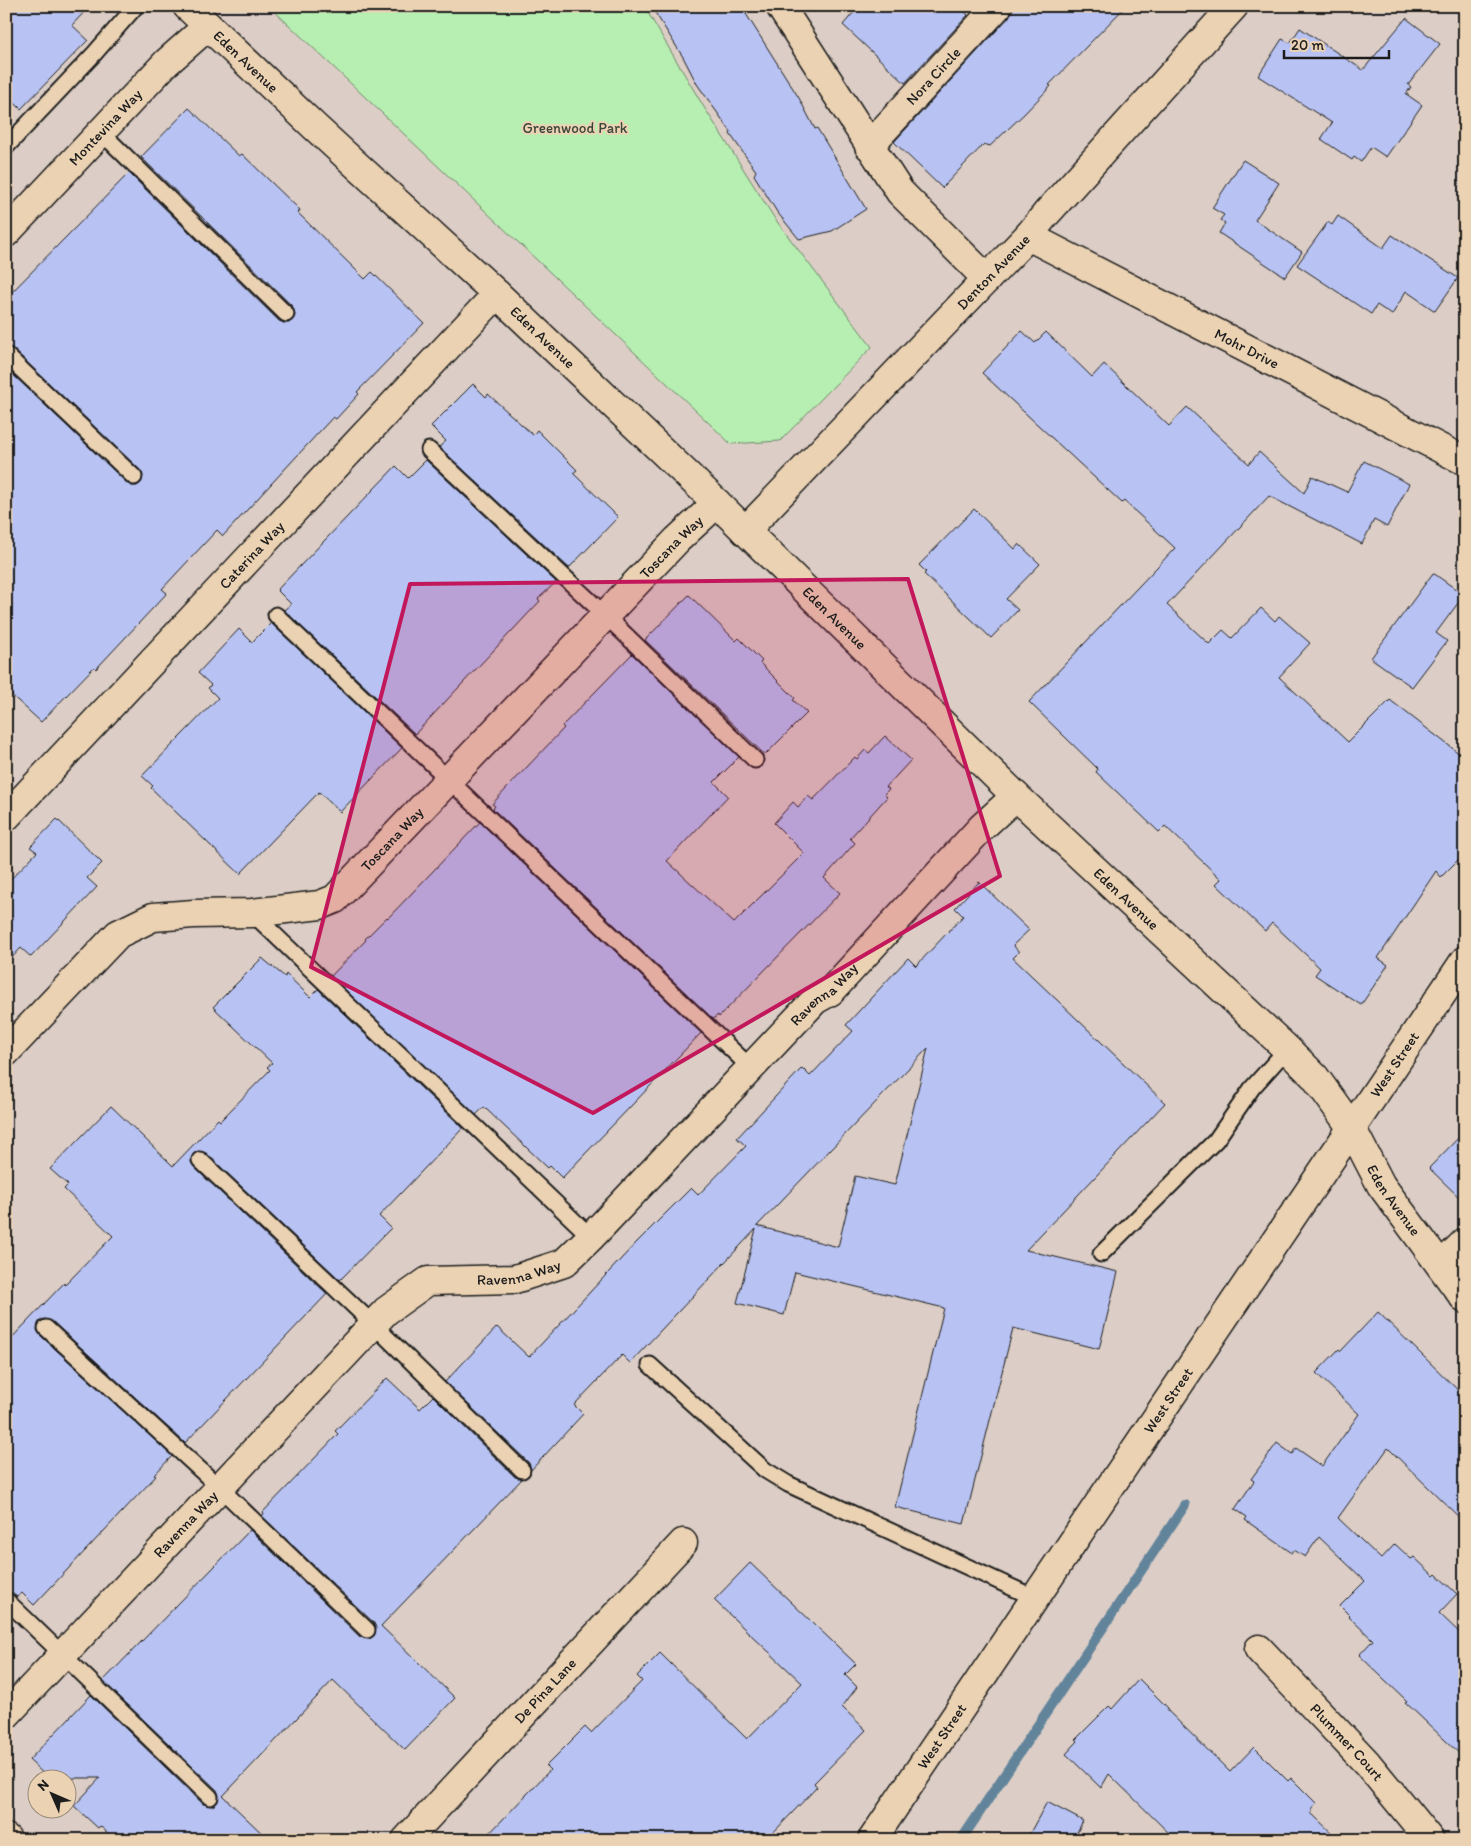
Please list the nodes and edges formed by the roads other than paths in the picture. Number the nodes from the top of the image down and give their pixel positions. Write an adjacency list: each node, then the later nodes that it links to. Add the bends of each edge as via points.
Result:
1 (136, 6): 9 (lane)
2 (187, 6): 6 (street, Eden Avenue)
3 (780, 6): 8 (street)
4 (998, 6): 8 (street, Nora Circle)
5 (1234, 6): 11 (street, Denton Avenue)
6 (208, 26): 7 (street, Montevina Way, via 166,63); 13 (street, Eden Avenue)
7 (102, 133): 10 (street, Montevina Way); 14 (lane)
8 (868, 146): 12 (street, via 900,192)
9 (6, 147)
10 (6, 233)
11 (1028, 236): 12 (street, Denton Avenue); 17 (street, Mohr Drive)
12 (987, 279): 20 (street, Denton Avenue)
13 (497, 294): 19 (street, Eden Avenue); 26 (street, Caterina Way)
14 (286, 314)
15 (6, 355): 18 (lane)
16 (429, 450): 22 (lane)
17 (1465, 461)
18 (134, 477)
19 (717, 503): 20 (street, Eden Avenue); 22 (street, Toscana Way, via 677,540)
20 (744, 531): 25 (street, Eden Avenue)
21 (276, 615): 24 (lane)
22 (606, 616): 23 (lane); 24 (street, Toscana Way)
23 (755, 760)
24 (450, 780): 27 (street, Toscana Way, via 335,899 320,905); 31 (lane)
25 (1016, 796): 29 (street, Eden Avenue); 31 (street, Ravenna Way, via 982,827 831,991 815,1000)
26 (6, 817)
27 (252, 913): 30 (street, Toscana Way, via 153,917 118,934); 34 (lane)
28 (1465, 960): 32 (street, West Street)
29 (1287, 1049): 32 (street, Eden Avenue, via 1316,1077); 36 (lane, via 1252,1088 1216,1140)
30 (6, 1052)
31 (750, 1067): 34 (street, Ravenna Way)
32 (1351, 1127): 37 (street, Eden Avenue, via 1381,1185); 45 (street, West Street)
33 (200, 1160): 39 (lane)
34 (591, 1237): 39 (street, Ravenna Way, via 564,1262 515,1278 428,1281 386,1311)
35 (1465, 1242): 37 (street)
36 (1102, 1254)
37 (1441, 1266): 38 (street, Eden Avenue)
38 (1465, 1299)
39 (374, 1325): 42 (lane); 43 (street, Ravenna Way)
40 (46, 1328): 43 (lane)
41 (650, 1365): 45 (lane, via 765,1470 788,1484)
42 (522, 1470)
43 (220, 1488): 47 (lane); 49 (street, Ravenna Way)
44 (683, 1543): 52 (street, De Pina Lane)
45 (1035, 1598): 53 (street, West Street)
46 (6, 1600): 49 (lane)
47 (367, 1630)
48 (1259, 1648): 54 (street, Plummer Court, via 1367,1763)
49 (63, 1654): 50 (street, Ravenna Way); 51 (lane)
50 (6, 1715)
51 (210, 1797)
52 (406, 1840)
53 (872, 1840)
54 (1430, 1840)

